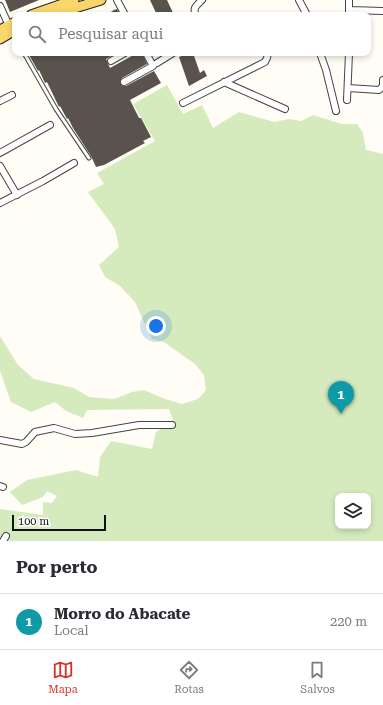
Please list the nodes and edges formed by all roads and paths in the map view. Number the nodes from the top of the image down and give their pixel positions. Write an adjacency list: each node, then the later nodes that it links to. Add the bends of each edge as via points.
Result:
1 (74, 0): 9 (main road)
2 (101, 0): 10 (main road)
3 (117, 0): 11 (street)
4 (202, 0): 12 (street, via 194,8)
5 (299, 0): 13 (street)
6 (349, 0): 14 (street)
7 (0, 6): 15 (street)
8 (383, 11): 14 (street)
9 (40, 12)
10 (62, 12)
11 (123, 12)
12 (194, 12)
13 (305, 12)
14 (349, 12)
15 (12, 27)
16 (12, 29): 17 (main road)
17 (0, 30)
18 (12, 30): 19 (main road)
19 (0, 39)
20 (26, 56): 41 (lane, via 56,109)
21 (120, 56): 27 (street)
22 (148, 56): 30 (street, via 153,66)
23 (169, 56): 28 (street)
24 (267, 56): 31 (street, via 265,62)
25 (321, 56): 38 (street)
26 (349, 56): 32 (street)
27 (111, 61)
28 (157, 63)
29 (383, 80): 32 (street, via 379,90)
30 (124, 82)
31 (224, 82): 36 (street); 37 (street)
32 (348, 88): 34 (street)
33 (12, 94): 35 (street)
34 (347, 100)
35 (0, 102)
36 (183, 103)
37 (285, 108)
38 (336, 111)
39 (50, 125): 40 (street)
40 (0, 153)
41 (89, 158)
42 (74, 163): 44 (street)
43 (0, 166): 44 (street)
44 (17, 194): 45 (street)
45 (0, 203)
46 (172, 425): 47 (street, via 138,426 75,434 54,428 35,432 24,443)
47 (0, 440)

